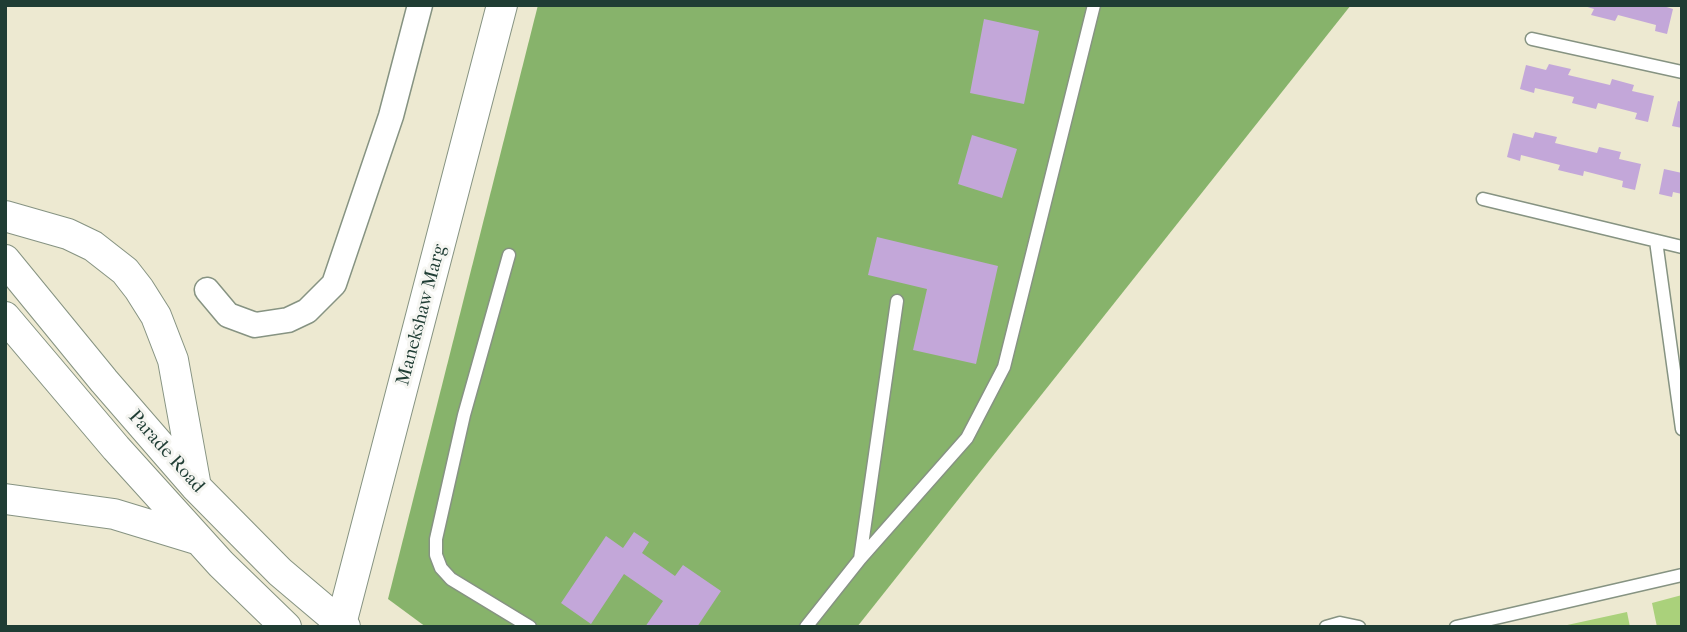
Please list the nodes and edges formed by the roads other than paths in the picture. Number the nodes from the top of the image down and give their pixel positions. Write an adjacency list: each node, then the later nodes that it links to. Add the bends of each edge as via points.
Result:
1 (420, 5): 12 (street, via 391,116 334,284 307,311 255,326 228,315)
2 (502, 5): 22 (street, Manekshaw Marg)
3 (1094, 5): 20 (lane, via 1004,367 967,438)
4 (1532, 38): 5 (lane)
5 (1682, 72)
6 (1483, 199): 8 (lane)
7 (5, 216): 17 (street, via 93,246 139,289 156,316 173,360)
8 (1656, 241): 9 (lane); 15 (lane)
9 (1682, 247)
10 (509, 255): 24 (lane, via 464,415 436,555 451,579)
11 (5, 260): 17 (street, Parade Road)
12 (206, 290)
13 (897, 301): 20 (lane)
14 (5, 317): 19 (street, Parade Road)
15 (1679, 394): 16 (lane)
16 (1682, 429)
17 (196, 487): 22 (street, Parade Road, via 280,572)
18 (5, 499): 19 (street, via 114,514)
19 (200, 541): 23 (street, Parade Road)
20 (860, 559): 25 (lane)
21 (1682, 575): 28 (lane)
22 (343, 625)
23 (286, 627)
24 (530, 627)
25 (806, 627)
26 (1326, 627): 27 (lane, via 1340,622)
27 (1359, 627)
28 (1456, 627)

